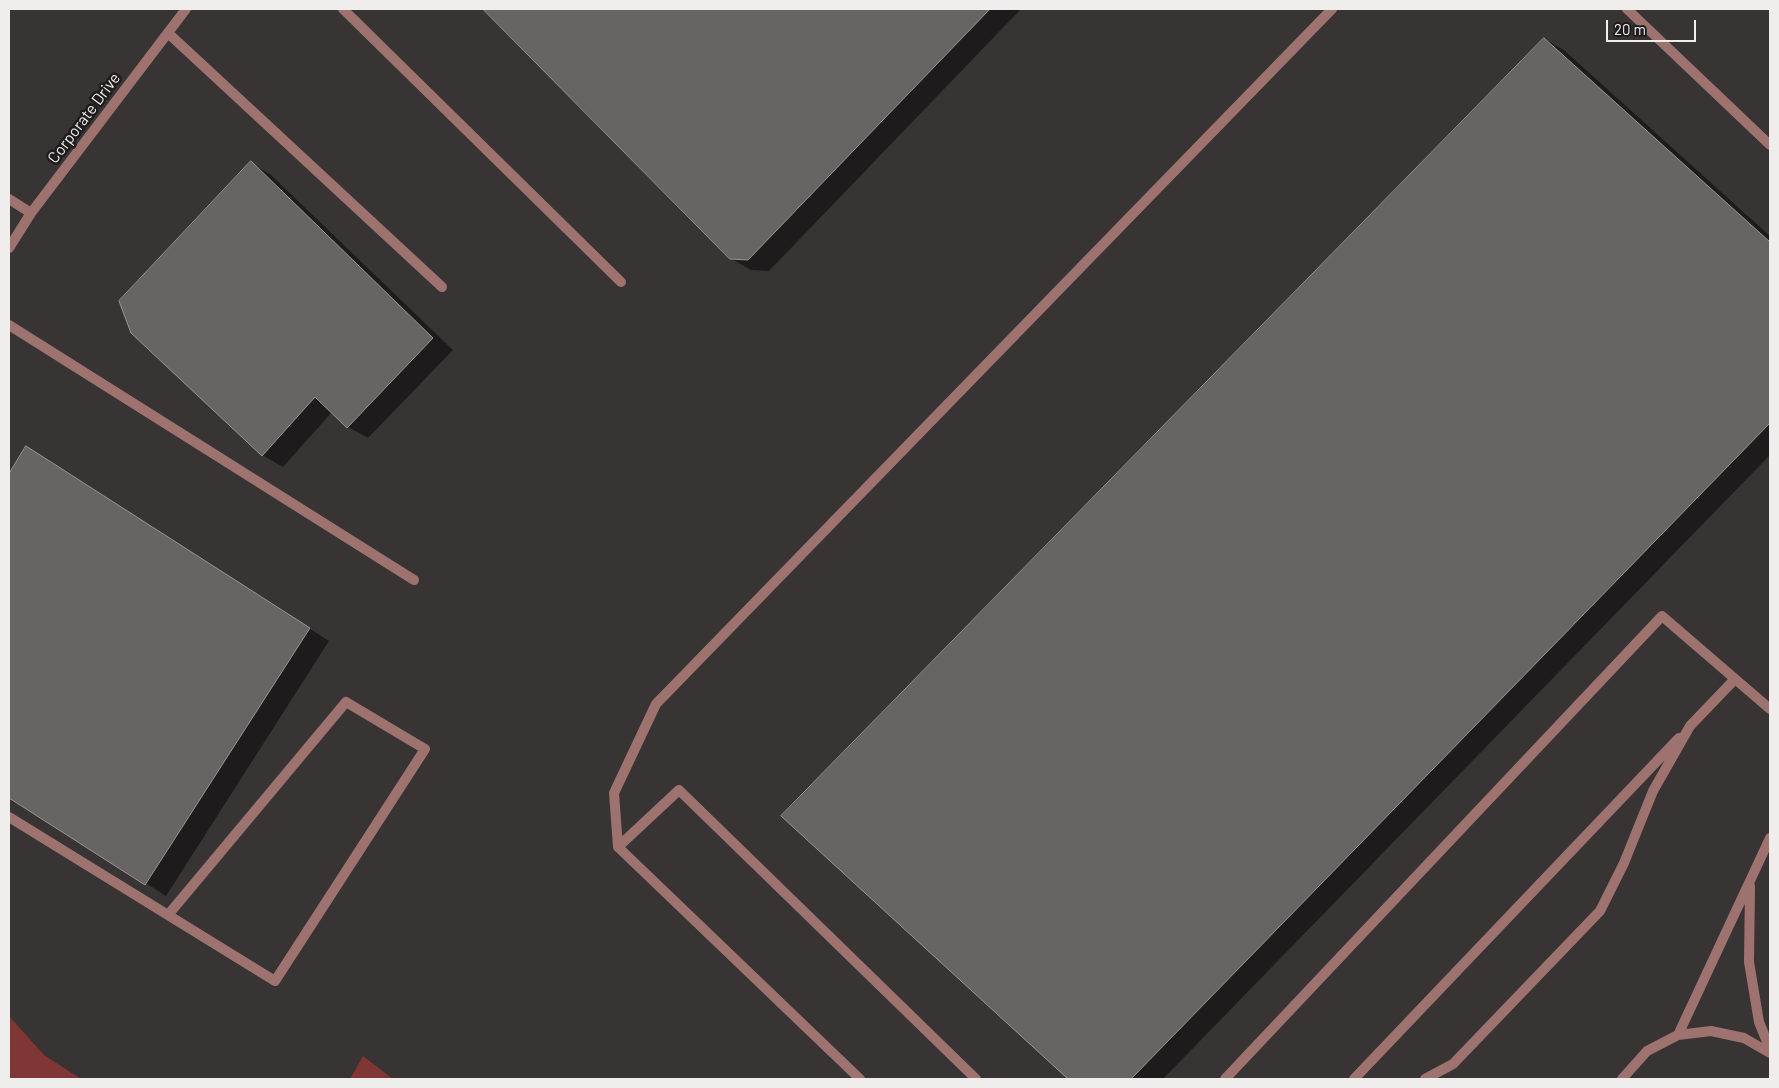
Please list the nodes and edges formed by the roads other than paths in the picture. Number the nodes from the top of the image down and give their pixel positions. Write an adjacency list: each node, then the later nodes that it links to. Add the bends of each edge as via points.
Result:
1 (186, 9): 5 (street, Corporate Drive)
2 (343, 9): 10 (street)
3 (1332, 9): 19 (street, via 656,704 614,793)
4 (1627, 9): 6 (street)
5 (168, 33): 8 (street, Corporate Drive); 11 (street)
6 (1770, 145)
7 (9, 199): 8 (street)
8 (31, 214): 9 (street, Corporate Drive)
9 (9, 248)
10 (621, 282)
11 (442, 287)
12 (9, 325): 13 (street)
13 (414, 580)
14 (1735, 679): 15 (street); 16 (street); 26 (street, via 1662,616)
15 (1770, 709)
16 (1690, 726): 27 (street); 28 (street, via 1654,791 1600,911 1453,1064)
17 (9, 817): 21 (street)
18 (1770, 838): 20 (street)
19 (618, 847): 24 (street); 25 (street, via 679,790)
20 (1750, 882): 22 (street); 23 (street, via 1749,962 1759,1022)
21 (168, 916): 21 (street, via 275,981 425,748 346,702)
22 (1678, 1035): 23 (street, via 1711,1031 1744,1038); 29 (street, via 1648,1051)
23 (1770, 1051)
24 (860, 1079)
25 (976, 1079)
26 (1225, 1079)
27 (1354, 1079)
28 (1425, 1079)
29 (1622, 1079)

